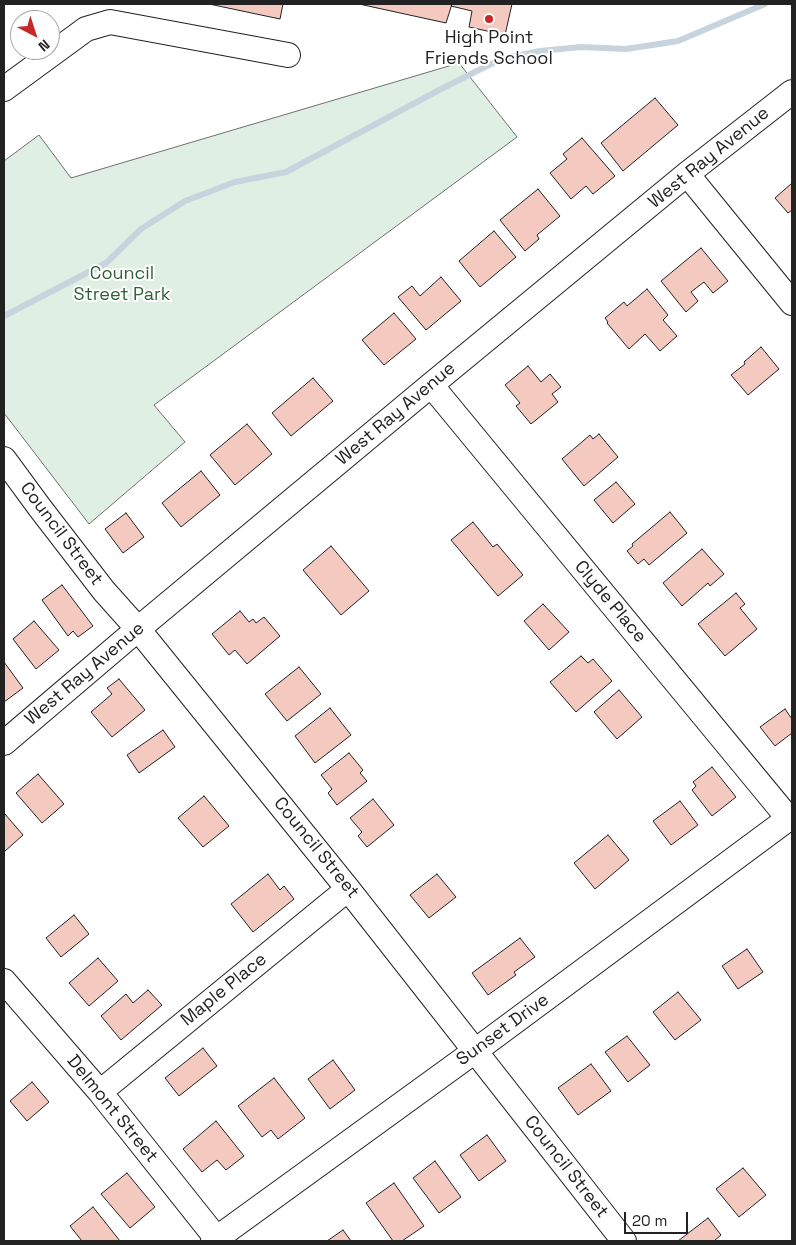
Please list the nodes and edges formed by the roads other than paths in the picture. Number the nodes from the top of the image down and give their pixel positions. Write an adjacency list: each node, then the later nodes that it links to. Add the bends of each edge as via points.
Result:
1 (288, 55): 2 (street, via 110,22 86,28)
2 (4, 90)
3 (792, 92): 4 (street, West Ray Avenue)
4 (687, 174): 5 (street); 6 (street, West Ray Avenue)
5 (792, 303)
6 (431, 385): 8 (street, West Ray Avenue); 10 (street, Clyde Place)
7 (4, 459): 8 (street, Council Street, via 104,591)
8 (138, 629): 9 (street, West Ray Avenue); 11 (street, Council Street)
9 (4, 742)
10 (790, 817): 13 (street, Sunset Drive)
11 (348, 888): 13 (street, Council Street); 14 (street, Maple Place)
12 (4, 981): 14 (street, Delmont Street)
13 (475, 1051): 15 (street, Sunset Drive); 16 (street, Council Street)
14 (100, 1092): 15 (street, Delmont Street)
15 (215, 1240)
16 (624, 1241)

